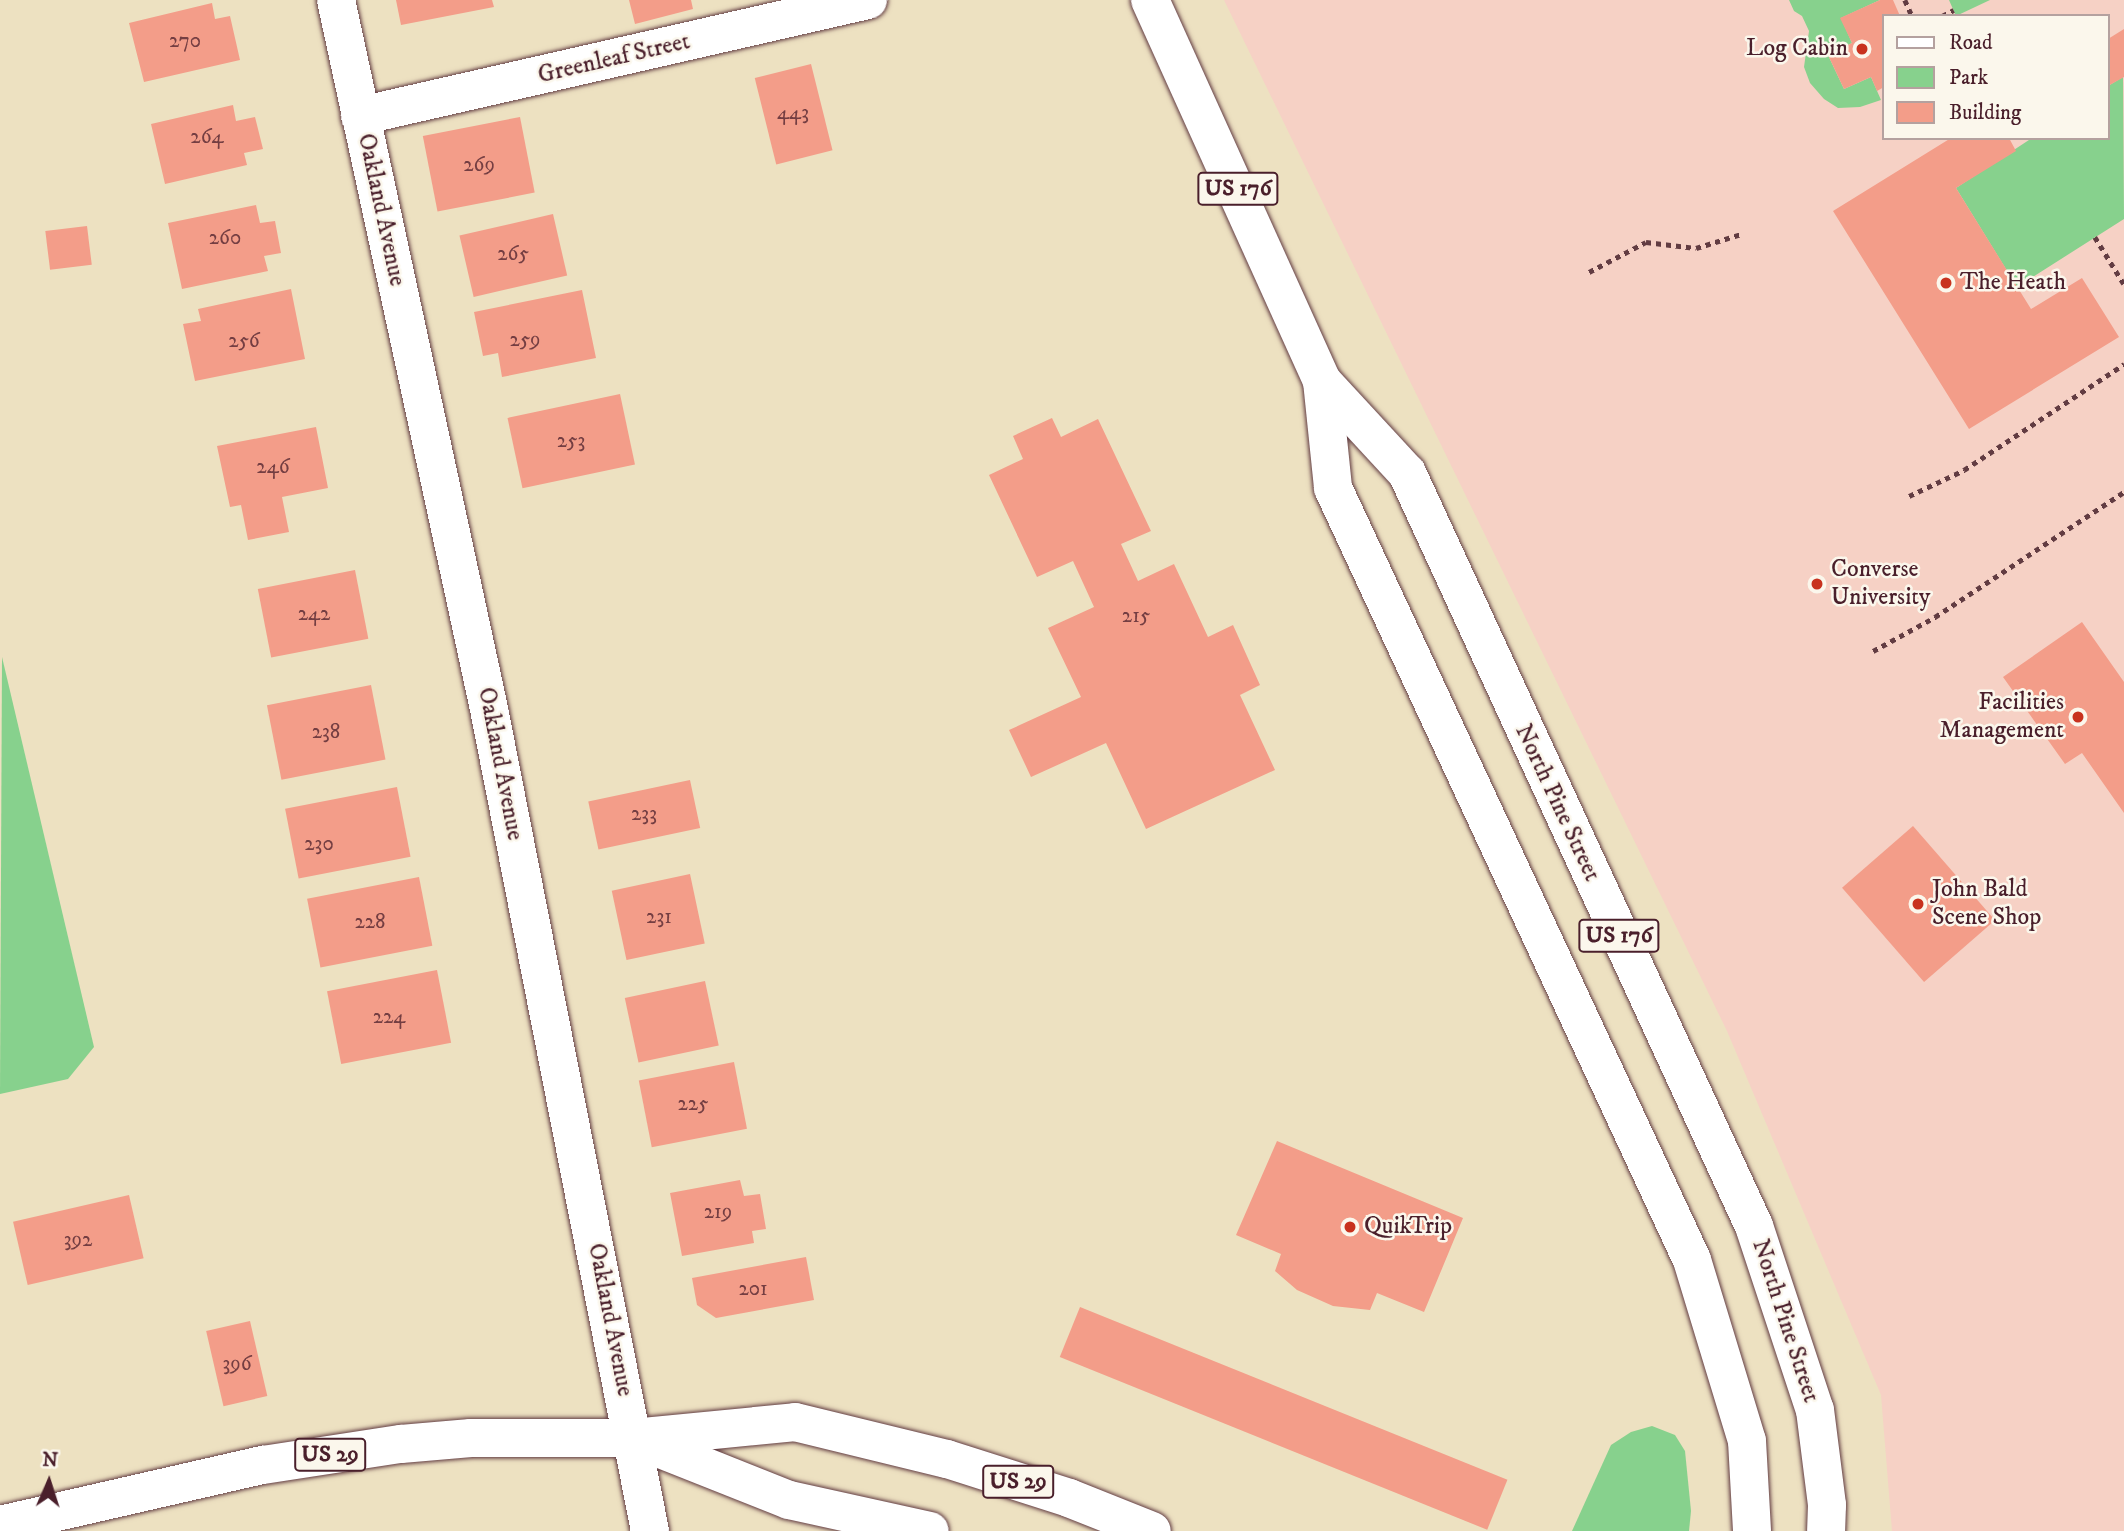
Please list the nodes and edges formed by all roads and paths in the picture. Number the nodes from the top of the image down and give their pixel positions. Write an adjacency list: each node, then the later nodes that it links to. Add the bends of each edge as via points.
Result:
1 (336, 0): 6 (main road, Oakland Avenue)
2 (868, 0): 6 (main road, Greenleaf Street)
3 (1150, 0): 12 (main road, North Pine Street / US 176)
4 (1954, 10): 5 (path)
5 (1946, 14)
6 (360, 116): 16 (main road, Oakland Avenue, via 489,709)
7 (1741, 234): 9 (path, via 1696,248 1646,242)
8 (2095, 237): 10 (path)
9 (1589, 272)
10 (2124, 284)
11 (2124, 364): 14 (path, via 1964,470)
12 (1322, 380): 21 (main road, North Pine Street, via 1334,488 1692,1260 1747,1441); 22 (main road, North Pine Street / US 176, via 1406,473 1754,1226 1815,1410)
13 (2124, 492): 15 (path, via 1935,617)
14 (1909, 496)
15 (1873, 651)
16 (633, 1438): 17 (main road, US 29, via 471,1438 401,1444 262,1465); 18 (main road, Oakland Avenue); 19 (main road, US 29, via 789,1500); 20 (main road, US 29, via 795,1422 947,1460 1069,1498)
17 (0, 1525)
18 (650, 1531)
19 (930, 1531)
20 (1152, 1531)
21 (1752, 1531)
22 (1826, 1531)

